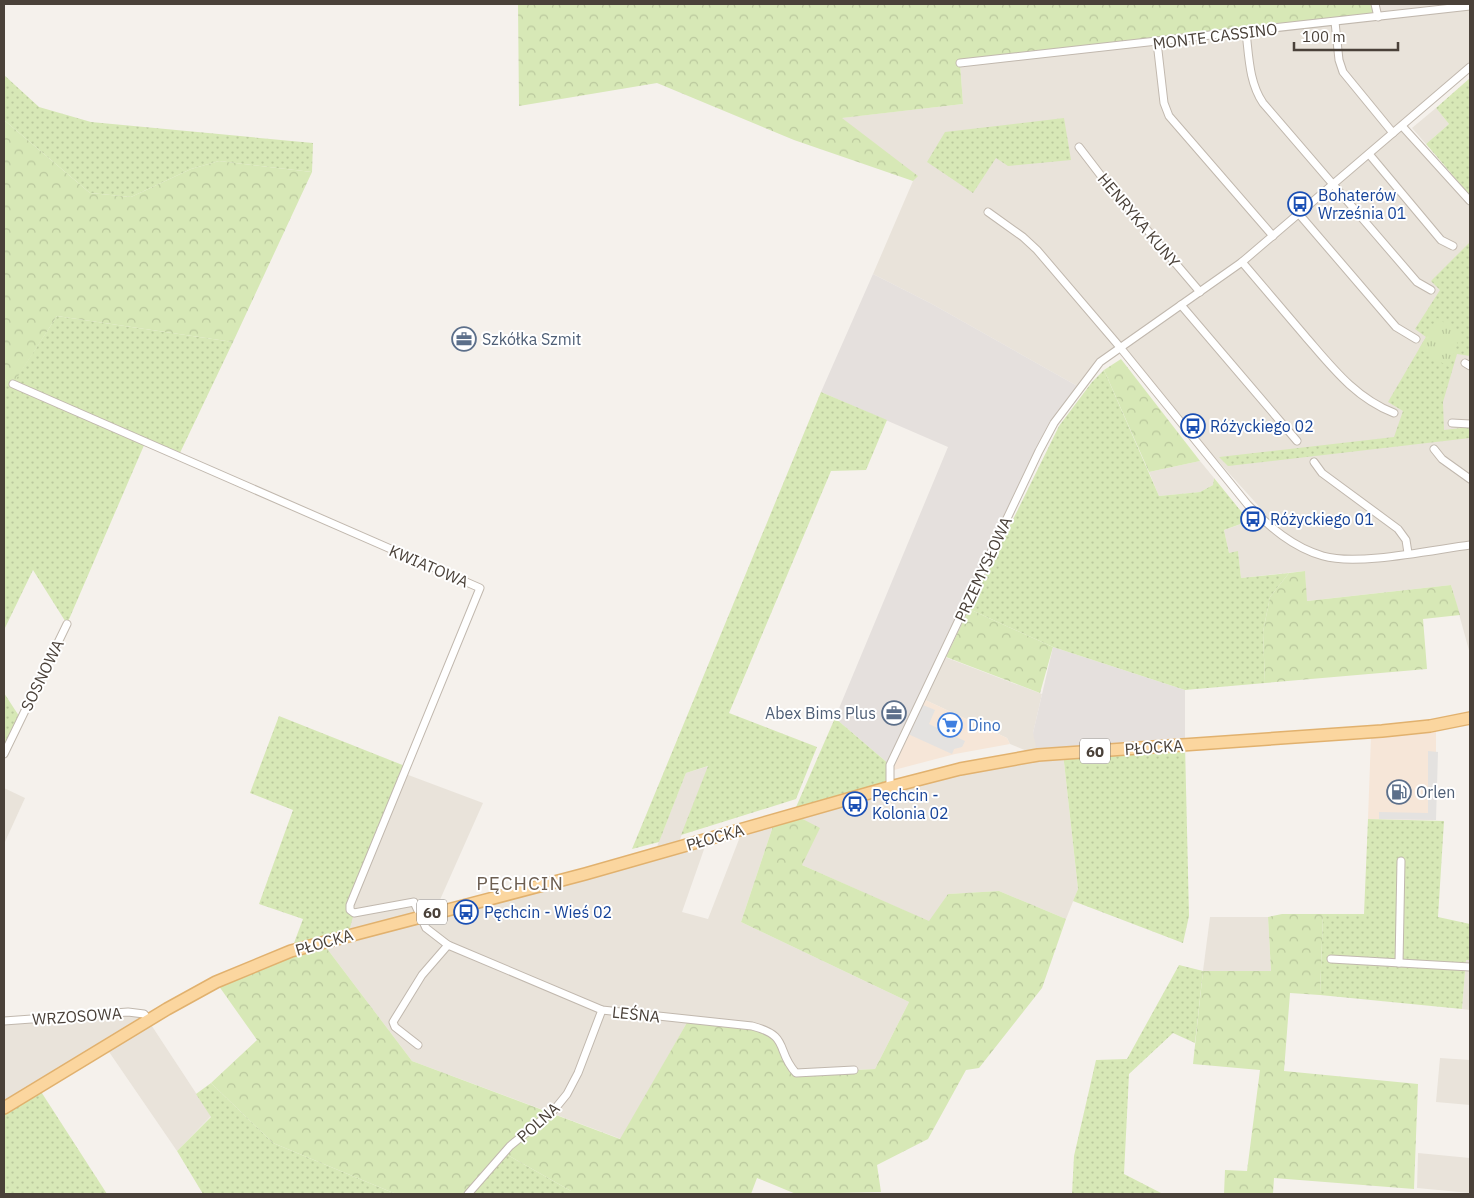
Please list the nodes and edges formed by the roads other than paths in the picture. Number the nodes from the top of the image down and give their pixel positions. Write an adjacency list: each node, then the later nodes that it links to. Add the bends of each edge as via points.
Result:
1 (1375, 4): 4 (street)
2 (1470, 6): 3 (street, MONTE CASSINO)
3 (1438, 7): 4 (street, MONTE CASSINO)
4 (1378, 17): 5 (street, MONTE CASSINO)
5 (1335, 22): 6 (street, MONTE CASSINO); 11 (street, via 1343,72)
6 (1246, 32): 7 (street, MONTE CASSINO); 14 (street, via 1255,92)
7 (1157, 42): 8 (street, MONTE CASSINO); 18 (street, via 1164,103 1169,116)
8 (960, 63)
9 (1470, 67): 10 (street, PRZEMYSŁOWA)
10 (1402, 126): 11 (street, PRZEMYSŁOWA); 15 (street)
11 (1393, 133): 13 (street, PRZEMYSŁOWA)
12 (1079, 147): 22 (street, HENRYKA KUNY)
13 (1369, 154): 14 (street, PRZEMYSŁOWA); 19 (street, via 1441,240)
14 (1333, 185): 17 (street, PRZEMYSŁOWA); 21 (street, via 1416,282)
15 (1470, 201)
16 (988, 212): 25 (street, via 1037,250)
17 (1299, 214): 18 (street, PRZEMYSŁOWA); 24 (street, via 1396,327)
18 (1273, 236): 20 (street, PRZEMYSŁOWA)
19 (1453, 246)
20 (1242, 262): 22 (street, PRZEMYSŁOWA); 27 (street, via 1339,376 1379,408)
21 (1431, 290)
22 (1200, 292): 23 (street, PRZEMYSŁOWA)
23 (1181, 305): 25 (street, PRZEMYSŁOWA); 30 (street)
24 (1416, 339)
25 (1119, 346): 35 (street, via 1248,505 1287,539 1324,556 1361,558); 39 (street, PRZEMYSŁOWA, via 1100,362 1054,423 1038,451 890,765)
26 (13, 384): 41 (street, KWIATOWA, via 480,588 350,905 354,913 414,902)
27 (1394, 414)
28 (1452, 423): 29 (street)
29 (1470, 424)
30 (1297, 441)
31 (1434, 448): 33 (street)
32 (1314, 462): 35 (street, via 1322,473 1398,528 1406,540)
33 (1470, 479)
34 (1470, 545): 35 (street)
35 (1408, 553)
36 (66, 624): 38 (street, SOSNOWA)
37 (1470, 718): 39 (main road, PŁOCKA / 60, via 1382,731 1038,755 960,769)
38 (4, 754)
39 (890, 787): 41 (main road, PŁOCKA / 60, via 593,871)
40 (1401, 861): 44 (street)
41 (420, 915): 42 (street, LEŚNA, via 426,928); 47 (main road, PŁOCKA / 60, via 291,951 216,982)
42 (448, 945): 46 (street, LEŚNA); 49 (street, via 422,975 393,1022)
43 (1331, 959): 44 (street)
44 (1399, 963): 45 (street)
45 (1470, 967)
46 (602, 1010): 50 (street, LEŚNA, via 752,1026 777,1036 796,1073); 52 (street, POLNA, via 567,1094 554,1110 510,1146)
47 (149, 1020): 48 (street, WRZOSOWA, via 144,1014 128,1012); 51 (main road, PŁOCKA / 60)
48 (4, 1021)
49 (418, 1045)
50 (854, 1070)
51 (4, 1108)
52 (468, 1194)

